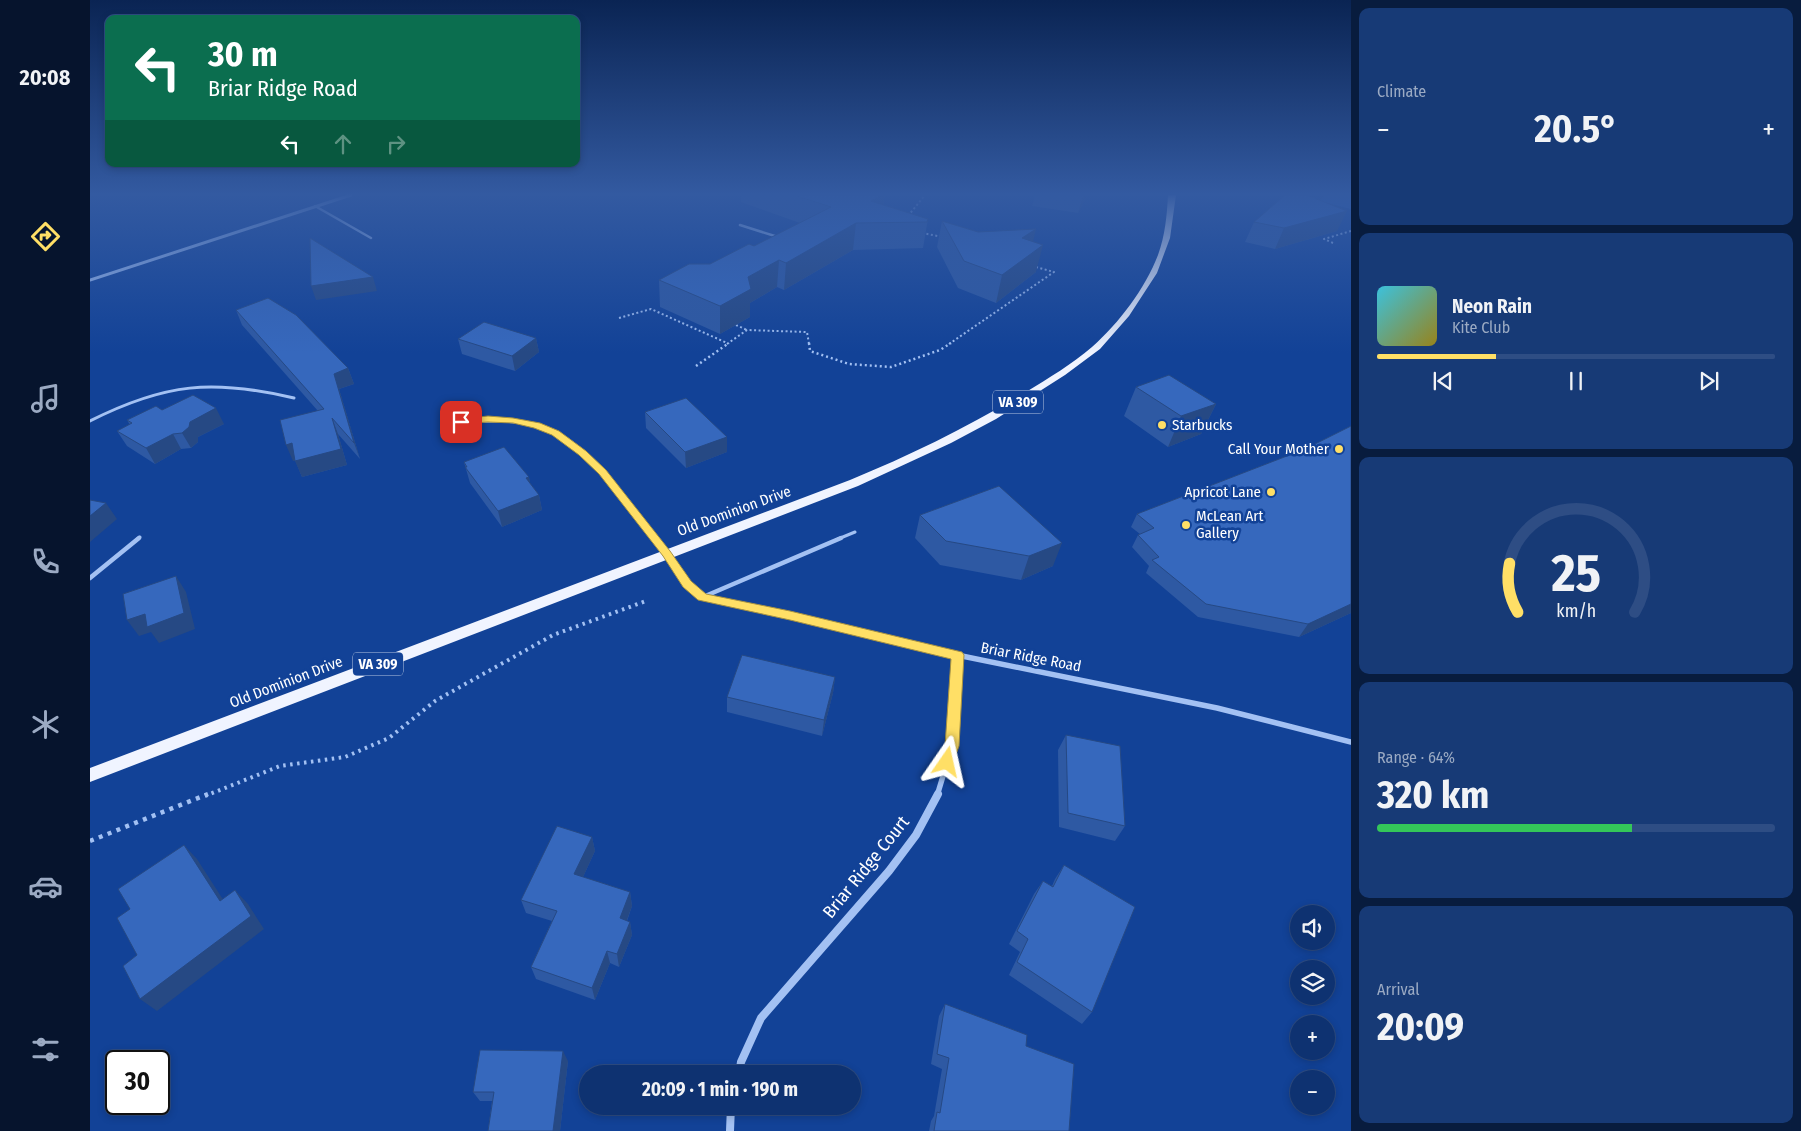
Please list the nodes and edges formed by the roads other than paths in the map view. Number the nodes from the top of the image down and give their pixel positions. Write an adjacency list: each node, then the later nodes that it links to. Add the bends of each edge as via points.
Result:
1 (188, 248): 3 (street)
2 (1163, 248): 9 (main road, Old Dominion Drive / VA 309, via 1144,290 1102,343 1010,407 949,441 795,506)
3 (90, 280)
4 (294, 398): 5 (lane, via 248,387 183,387 130,400)
5 (90, 421)
6 (461, 422): 9 (street, via 513,421 556,433 603,472)
7 (855, 532): 11 (lane)
8 (140, 536): 10 (lane)
9 (666, 553): 11 (street, via 687,584); 14 (main road, Old Dominion Drive / VA 309)
10 (90, 578)
11 (703, 597): 12 (street, Briar Ridge Road)
12 (957, 655): 13 (street, Briar Ridge Road, via 1217,708); 15 (street, Briar Ridge Court, via 952,746 939,792 916,835 889,871 761,1018)
13 (1351, 742)
14 (90, 775)
15 (741, 1065)
16 (731, 1115): 17 (street)
17 (730, 1131)

